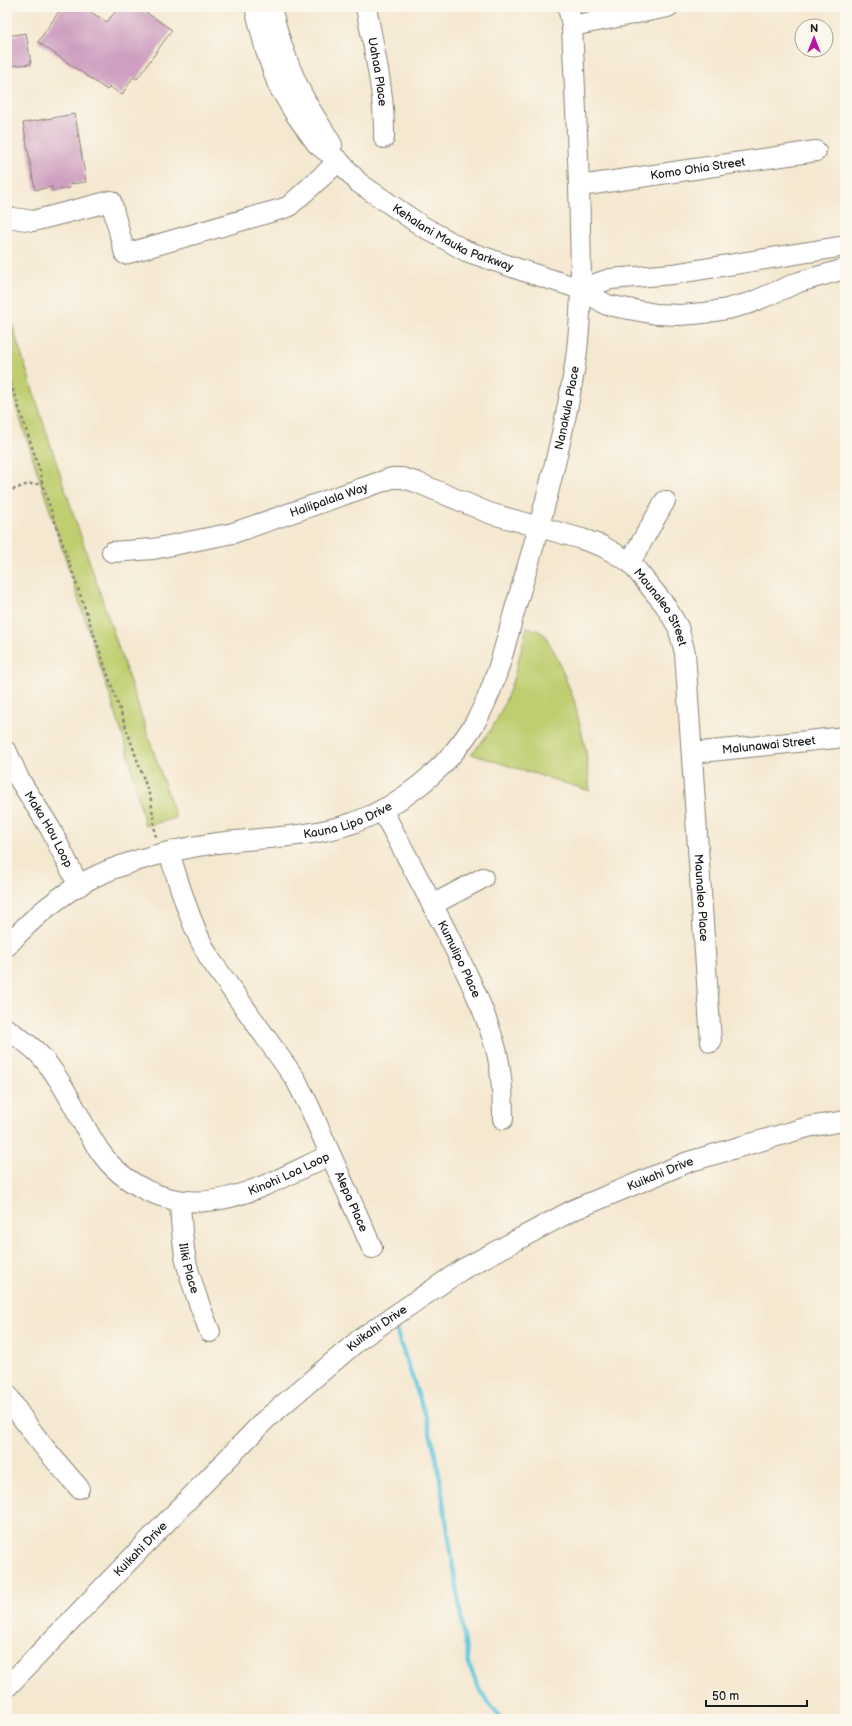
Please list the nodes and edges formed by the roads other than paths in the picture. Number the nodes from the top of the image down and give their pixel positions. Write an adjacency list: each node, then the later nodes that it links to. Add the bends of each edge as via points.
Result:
1 (255, 7): 8 (street, Kehalani Mauka Parkway, via 278,85 317,144)
2 (271, 7): 8 (street, Kehalani Mauka Parkway, via 278,37 292,74 306,103 329,138)
3 (366, 7): 6 (street, Uahaa Place, via 382,98)
4 (668, 7): 5 (street)
5 (570, 16): 9 (street)
6 (384, 138)
7 (816, 151): 9 (street, Komo Ohia Street)
8 (339, 161): 10 (street, via 288,207 125,254 111,201 33,221); 13 (street, Kehalani Mauka Parkway, via 359,183 422,226 466,251)
9 (580, 186): 13 (street)
10 (7, 217)
11 (845, 246): 13 (street, via 673,274 610,279)
12 (845, 269): 13 (street, Kehalani Mauka Parkway, via 799,282 750,303 704,313 680,315 656,314 607,305)
13 (581, 289): 15 (street, Nanakula Place, via 578,342 572,384)
14 (665, 501): 17 (street)
15 (540, 526): 16 (street, Haliipalala Way, via 489,513 416,482 392,478 232,533 153,549); 17 (street, Maunaleo Street, via 602,546); 21 (street, Kauna Lipo Drive, via 496,676 474,724 459,746 437,770 400,800)
16 (112, 552)
17 (630, 562): 20 (street, Maunaleo Street, via 666,605 678,627 685,653)
18 (845, 737): 20 (street, Malunawai Street)
19 (7, 752): 24 (street, Maka Hou Loop, via 19,779 50,828)
20 (692, 753): 28 (street, Maunaleo Place)
21 (382, 810): 22 (street, Kauna Lipo Drive, via 353,823 327,830 232,841); 25 (street, Kumulipo Place)
22 (164, 854): 24 (street, Kauna Lipo Drive, via 127,864 91,878); 31 (street, Kinohi Loa Loop, via 201,944 296,1080)
23 (484, 878): 25 (street)
24 (79, 886): 26 (street, Kauna Lipo Drive, via 34,918)
25 (432, 905): 29 (street, Kumulipo Place, via 470,980 492,1037 502,1079)
26 (7, 946)
27 (7, 1029): 32 (street, Kinohi Loa Loop, via 26,1043 49,1066 100,1150 113,1166 141,1187 160,1196)
28 (711, 1042)
29 (503, 1119)
30 (845, 1121): 37 (street, Kuikahi Drive, via 808,1127 688,1162 573,1210 463,1269 360,1339 265,1420)
31 (330, 1155): 32 (street, Kinohi Loa Loop, via 236,1196 209,1202); 33 (street, Alepa Place)
32 (180, 1201): 34 (street, Iliki Place, via 187,1264 195,1294)
33 (372, 1248)
34 (210, 1332)
35 (7, 1394): 36 (street, via 37,1439)
36 (79, 1488)
37 (7, 1687)

